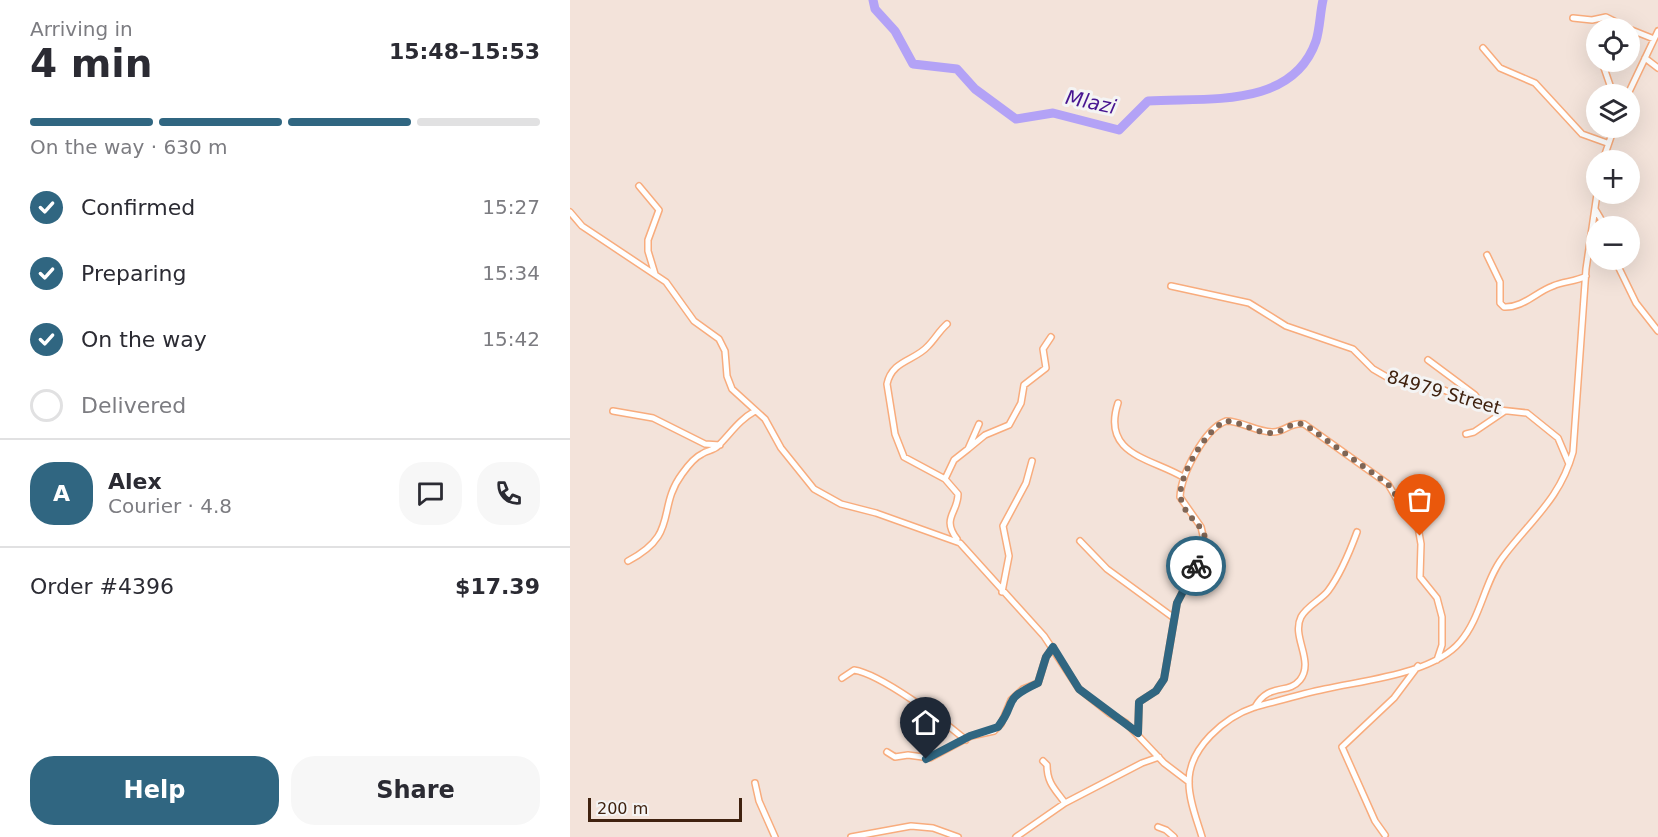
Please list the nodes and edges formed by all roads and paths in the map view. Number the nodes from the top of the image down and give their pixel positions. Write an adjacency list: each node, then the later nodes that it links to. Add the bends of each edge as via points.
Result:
1 (1573, 18): 2 (street)
2 (1586, 19)
3 (1658, 31): 5 (street)
4 (1640, 33): 5 (street)
5 (1654, 39): 7 (street)
6 (1483, 48): 11 (street, via 1496,65 1535,83 1582,134)
7 (1645, 58): 8 (street); 9 (street)
8 (1658, 68)
9 (1633, 84)
10 (1609, 138): 11 (street)
11 (1607, 143): 12 (street)
12 (1605, 150)
13 (639, 186): 20 (street, via 659,210 648,240)
14 (1596, 204): 15 (street)
15 (1595, 209): 17 (street); 21 (street)
16 (570, 212): 20 (street, via 582,226)
17 (1599, 216)
18 (1487, 255): 21 (street, via 1500,282 1499,299 1504,307 1522,303 1551,286)
19 (1620, 270): 24 (street, via 1640,308)
20 (655, 274): 30 (street, via 672,287 694,321 719,339 732,389)
21 (1586, 276): 37 (street, via 1577,414)
22 (1171, 286): 28 (street, 84979 Street, via 1249,303 1301,332 1353,349 1373,369 1392,380 1438,388)
23 (947, 324): 39 (street, via 928,347 899,363 887,384 895,434 904,457)
24 (1658, 331)
25 (1051, 337): 35 (street, via 1043,349 1046,368 1024,385 1023,400 1011,422 981,437)
26 (1428, 360): 28 (street, via 1475,395)
27 (1118, 403): 38 (street, via 1114,424 1126,450)
28 (1483, 406): 31 (street, 84979 Street)
29 (613, 411): 34 (street, via 653,418 705,444)
30 (755, 411): 34 (street, via 738,423); 42 (street, via 765,419 792,462 824,496)
31 (1505, 411): 33 (street); 37 (street, 84979 Street, via 1527,413 1553,432)
32 (979, 424): 35 (street)
33 (1466, 434)
34 (720, 445): 43 (street, via 699,455 682,474 657,538 644,553)
35 (968, 449): 39 (street, via 954,460)
36 (1032, 461): 44 (street, via 1026,483 1003,526 1009,556)
37 (1569, 465): 47 (street, via 1543,513 1496,567 1463,639)
38 (1182, 477): 45 (street, via 1180,497 1201,527 1205,544 1181,593); 47 (street, via 1212,429 1226,421 1269,432 1304,424 1350,456 1388,484 1419,531 1420,577 1437,598 1442,617 1442,645)
39 (945, 479): 42 (street, via 958,494 950,526)
40 (1357, 532): 50 (street, via 1332,584 1302,616 1298,637 1304,656 1301,679 1264,694)
41 (1080, 541): 45 (street, via 1107,569)
42 (960, 543): 44 (street)
43 (628, 561)
44 (1002, 592): 46 (street)
45 (1174, 618): 51 (street, via 1164,679 1156,691 1139,702)
46 (1053, 647): 51 (street, via 1079,689); 52 (street, via 1038,683 1011,700 998,727)
47 (1437, 660): 48 (street)
48 (1418, 666): 50 (street); 60 (street, via 1394,698 1342,747)
49 (842, 678): 52 (street, via 854,670 875,676)
50 (1255, 707): 56 (street, via 1225,721 1208,740 1192,763)
51 (1138, 733): 54 (street)
52 (966, 740): 53 (street, via 926,759 895,757)
53 (887, 752)
54 (1159, 757): 56 (street); 58 (street)
55 (1043, 761): 58 (street, via 1050,785)
56 (1189, 782): 66 (street)
57 (755, 783): 61 (street)
58 (1065, 802): 64 (street)
59 (1158, 827): 65 (street)
60 (1385, 835)
61 (775, 837)
62 (851, 837): 63 (street, via 904,826 933,828)
63 (958, 837)
64 (1016, 837)
65 (1174, 837)
66 (1202, 837)

